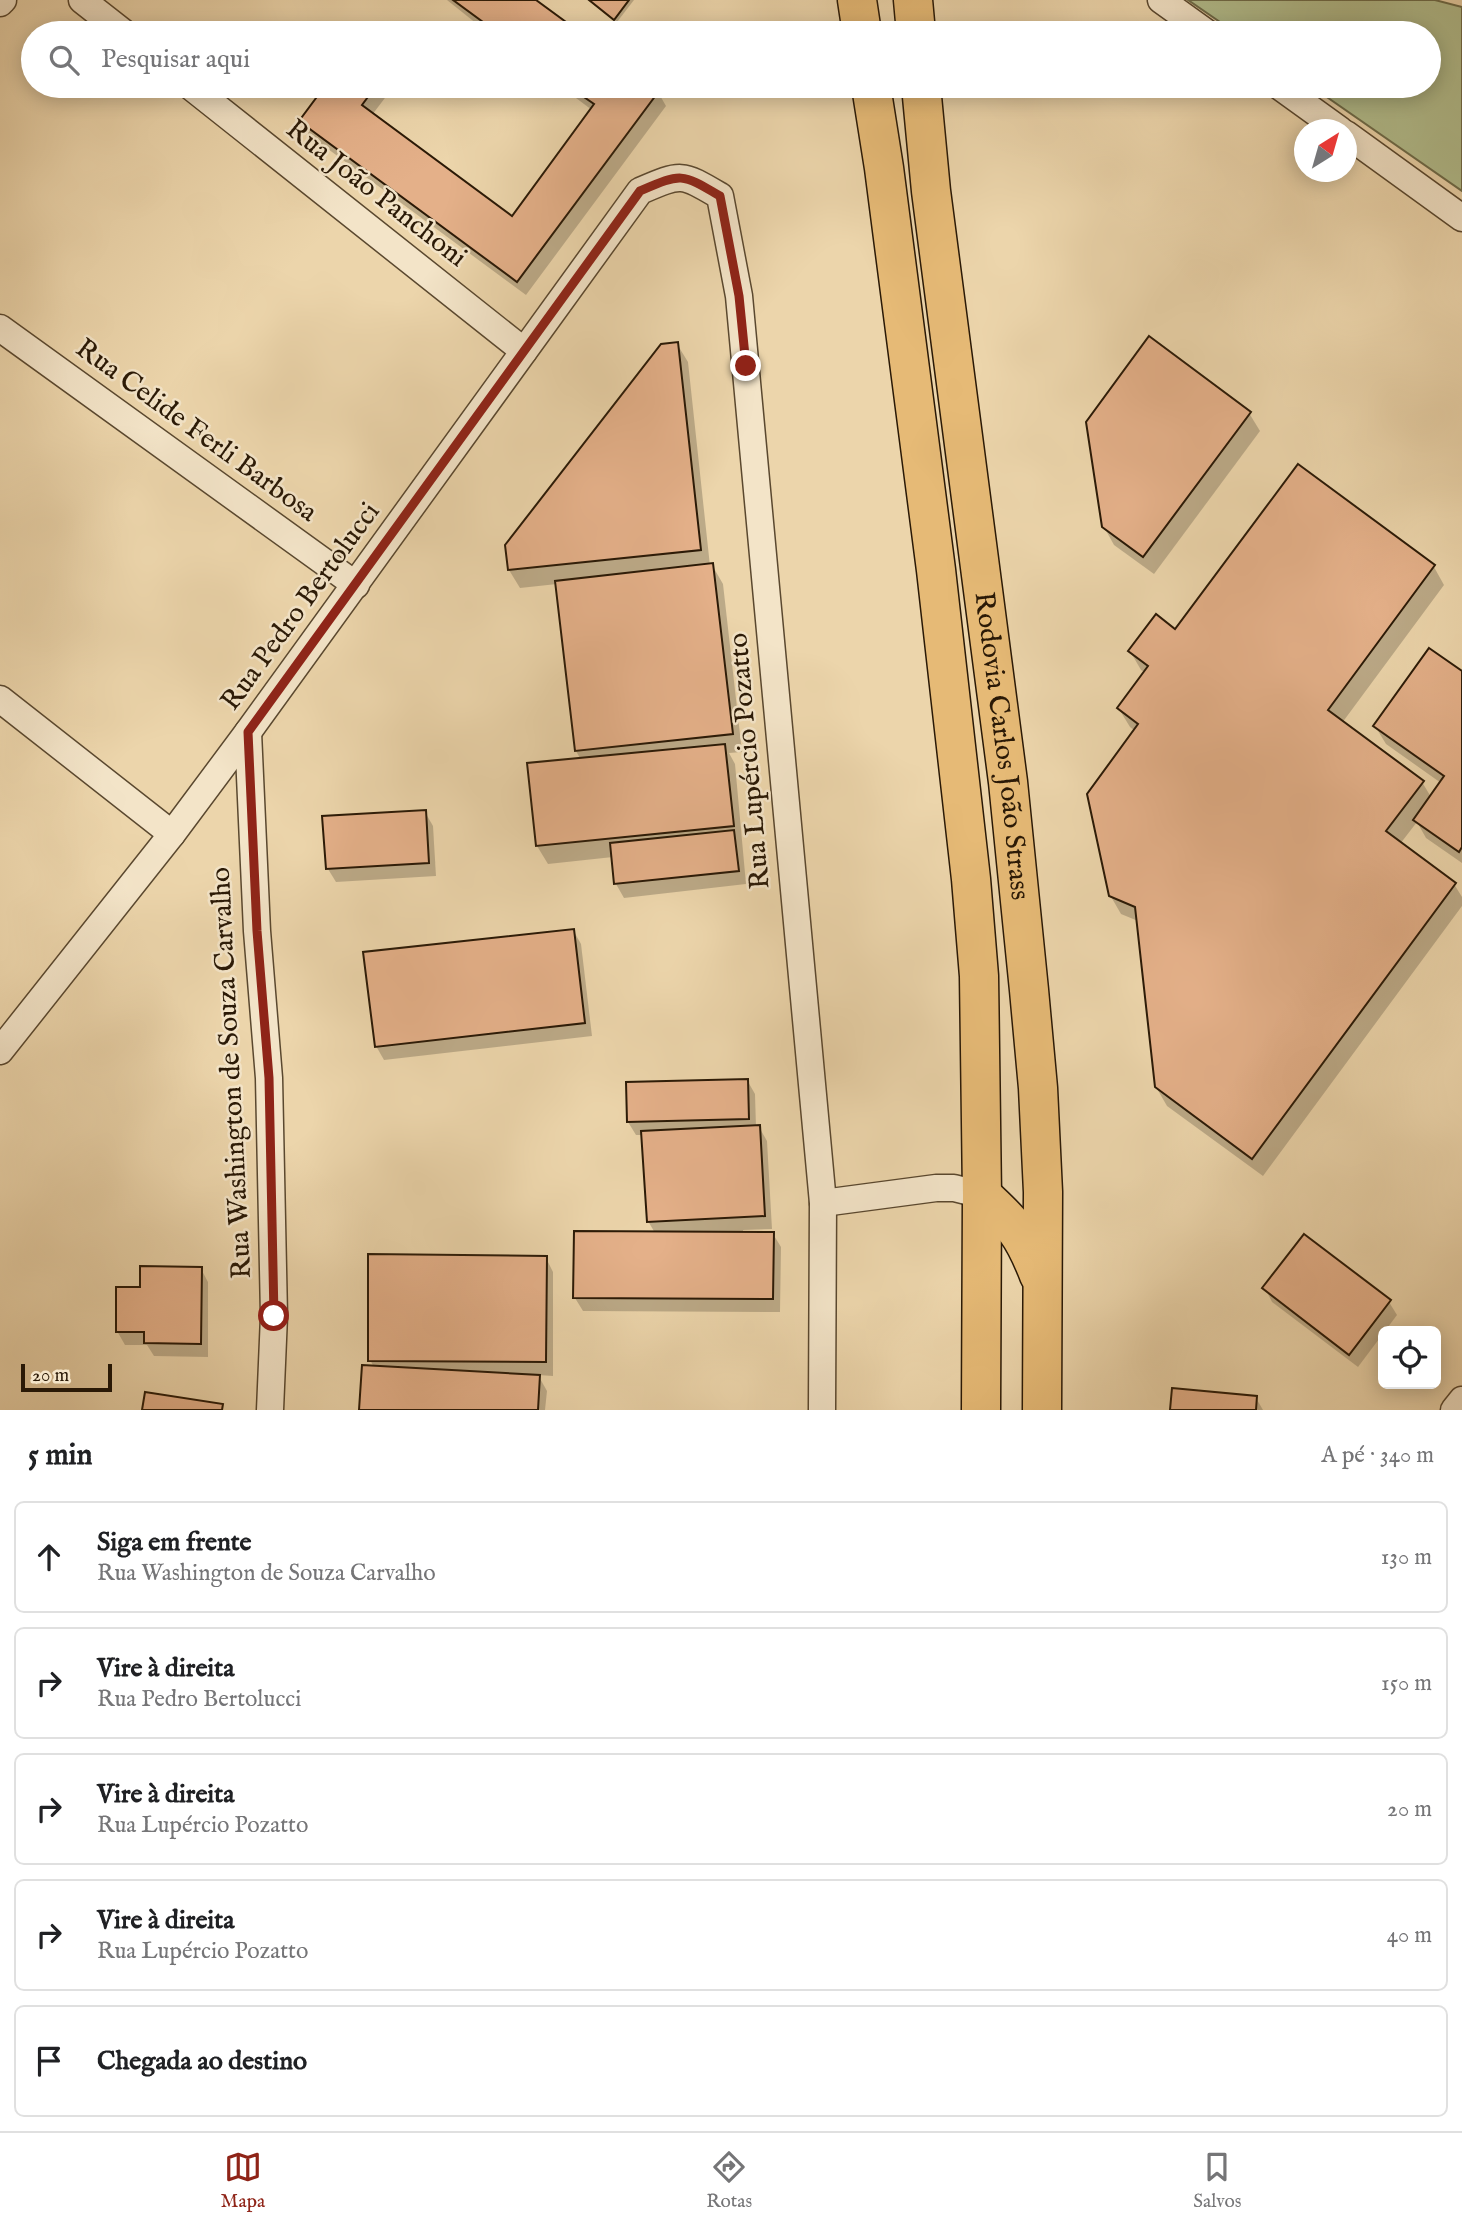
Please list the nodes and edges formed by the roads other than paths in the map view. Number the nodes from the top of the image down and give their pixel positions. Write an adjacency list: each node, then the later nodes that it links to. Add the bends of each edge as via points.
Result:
1 (82, 0): 5 (street)
2 (857, 0): 6 (highway)
3 (913, 0): 7 (highway)
4 (1161, 0): 8 (street)
5 (109, 21)
6 (860, 21)
7 (915, 21)
8 (1190, 21)
9 (205, 98): 18 (street, Rua João Panchoni)
10 (873, 98): 24 (highway, Rodovia Carlos João Strass, via 936,570 971,879 979,976)
11 (922, 98): 26 (highway, Rodovia Carlos João Strass, via 1028,976 1042,1166)
12 (1296, 98): 13 (street)
13 (1325, 119)
14 (1357, 142): 16 (street)
15 (640, 191): 18 (street, Rua Pedro Bertolucci); 25 (street, Rua Lupércio Pozatto, via 673,177 691,179 720,196 739,296)
16 (1462, 218)
17 (0, 328): 19 (street, Rua Celide Ferli Barbosa)
18 (524, 351): 19 (street, Rua Pedro Bertolucci)
19 (356, 585): 21 (street, Rua Pedro Bertolucci)
20 (0, 699): 22 (street)
21 (248, 732): 22 (street, Rua Pedro Bertolucci); 28 (street, Rua Washington de Souza Carvalho, via 269,1078 274,1316)
22 (172, 834): 23 (street, Rua Pedro Bertolucci)
23 (0, 1051)
24 (982, 1195): 25 (street, via 936,1188); 26 (highway, via 1027,1243); 30 (highway, Rodovia Carlos João Strass)
25 (823, 1203): 29 (street, Rua Lupércio Pozatto)
26 (1043, 1283): 31 (highway, Rodovia Carlos João Strass)
27 (1462, 1400): 32 (street)
28 (270, 1410)
29 (822, 1410)
30 (981, 1410)
31 (1042, 1410)
32 (1454, 1410)

